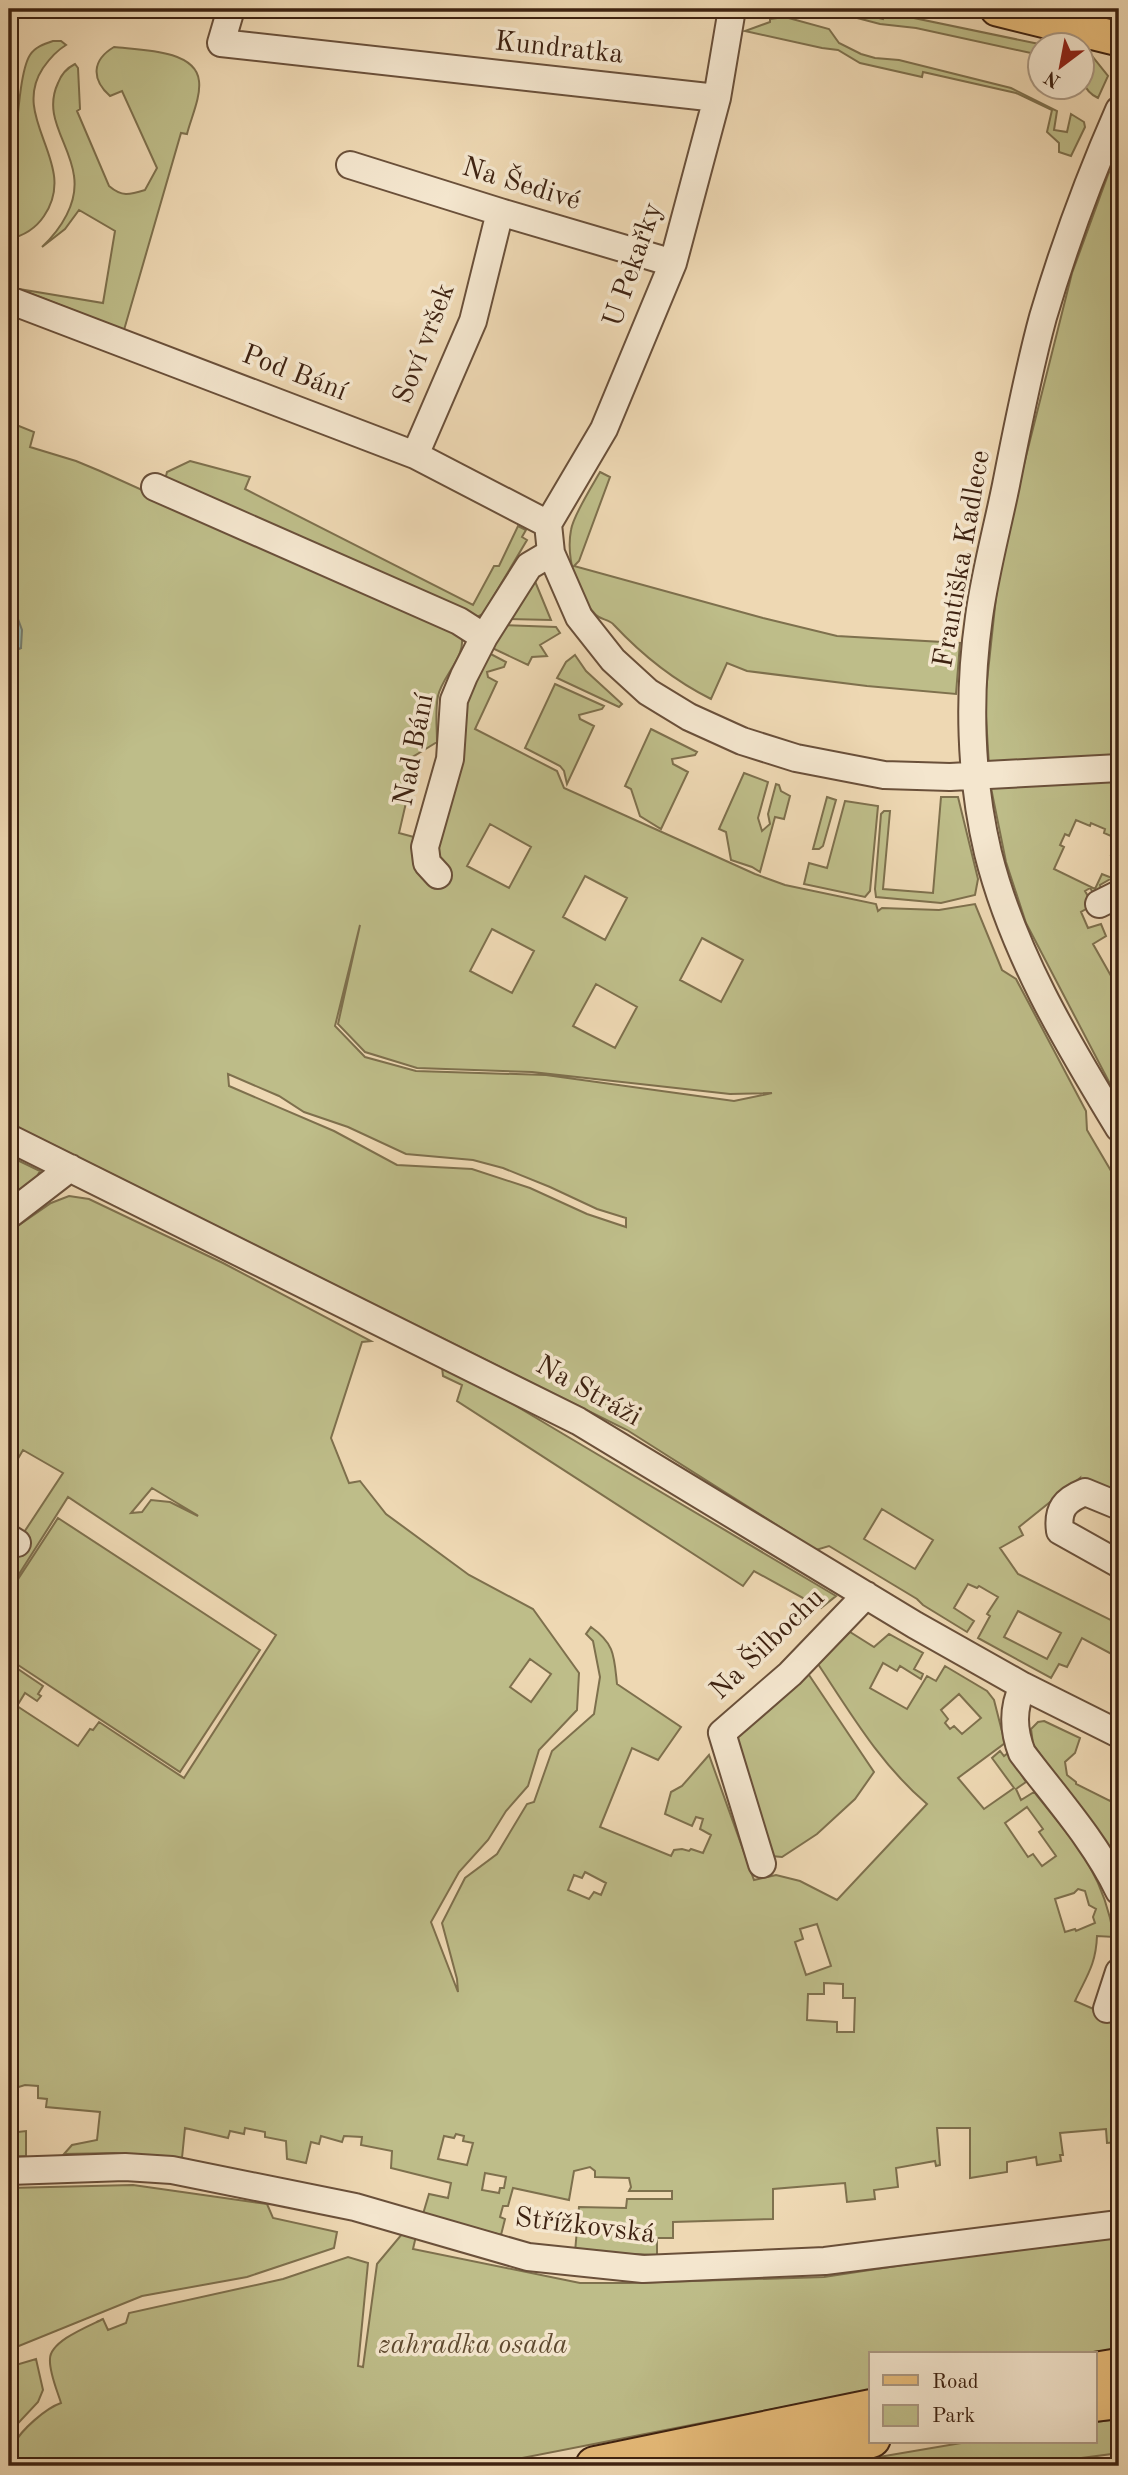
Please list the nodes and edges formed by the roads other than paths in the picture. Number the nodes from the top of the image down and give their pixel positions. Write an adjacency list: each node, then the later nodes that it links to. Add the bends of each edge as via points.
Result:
1 (231, 9): 5 (street, Kundratka, via 221,43)
2 (732, 9): 5 (street, U Pekařky)
3 (997, 9): 4 (main road)
4 (1119, 38)
5 (717, 98): 9 (street, U Pekařky)
6 (1119, 110): 17 (street, Františka Kadlece, via 1061,259 1014,445 979,617 972,699)
7 (351, 165): 8 (street, Na Šedivé)
8 (500, 212): 9 (street, Na Šedivé); 11 (street, Soví vršek, via 473,321)
9 (673, 264): 13 (street, U Pekařky, via 604,429)
10 (9, 300): 11 (street, Pod Bání)
11 (415, 455): 13 (street, Pod Bání)
12 (155, 487): 15 (street, via 459,621)
13 (548, 524): 14 (street)
14 (551, 553): 15 (street, via 529,566); 17 (street, via 579,617 613,660 648,692 689,717 796,758 884,775)
15 (484, 637): 18 (street, Nad Bání, via 454,699 450,759 425,847 427,863)
16 (1119, 768): 17 (street)
17 (975, 776): 19 (street, Františka Kadlece, via 988,851 1025,962)
18 (438, 875)
19 (1119, 1128)
20 (9, 1138): 21 (street, Na Stráži)
21 (70, 1168): 22 (street); 25 (street, Na Stráži, via 568,1415)
22 (9, 1215)
23 (1119, 1506): 24 (street, via 1085,1492 1063,1505 1058,1517 1060,1531)
24 (1119, 1564)
25 (866, 1595): 26 (street, Na Stráži); 28 (street, Na Šilbochu, via 790,1674 722,1733)
26 (1023, 1686): 27 (street, Na Stráži); 29 (street, via 1014,1715 1022,1753 1094,1848)
27 (1119, 1734)
28 (762, 1864)
29 (1119, 1891)
30 (1119, 1972): 31 (street)
31 (1107, 2009)
32 (9, 2171): 33 (street, Střížkovská, via 172,2170 355,2207 528,2257 643,2269 825,2261)
33 (1119, 2224)
34 (1119, 2368): 35 (highway)
35 (1096, 2372)
36 (1119, 2399): 37 (highway)
37 (1096, 2402)
38 (869, 2409): 40 (highway)
39 (869, 2438): 41 (highway)
40 (595, 2466)
41 (730, 2466)

